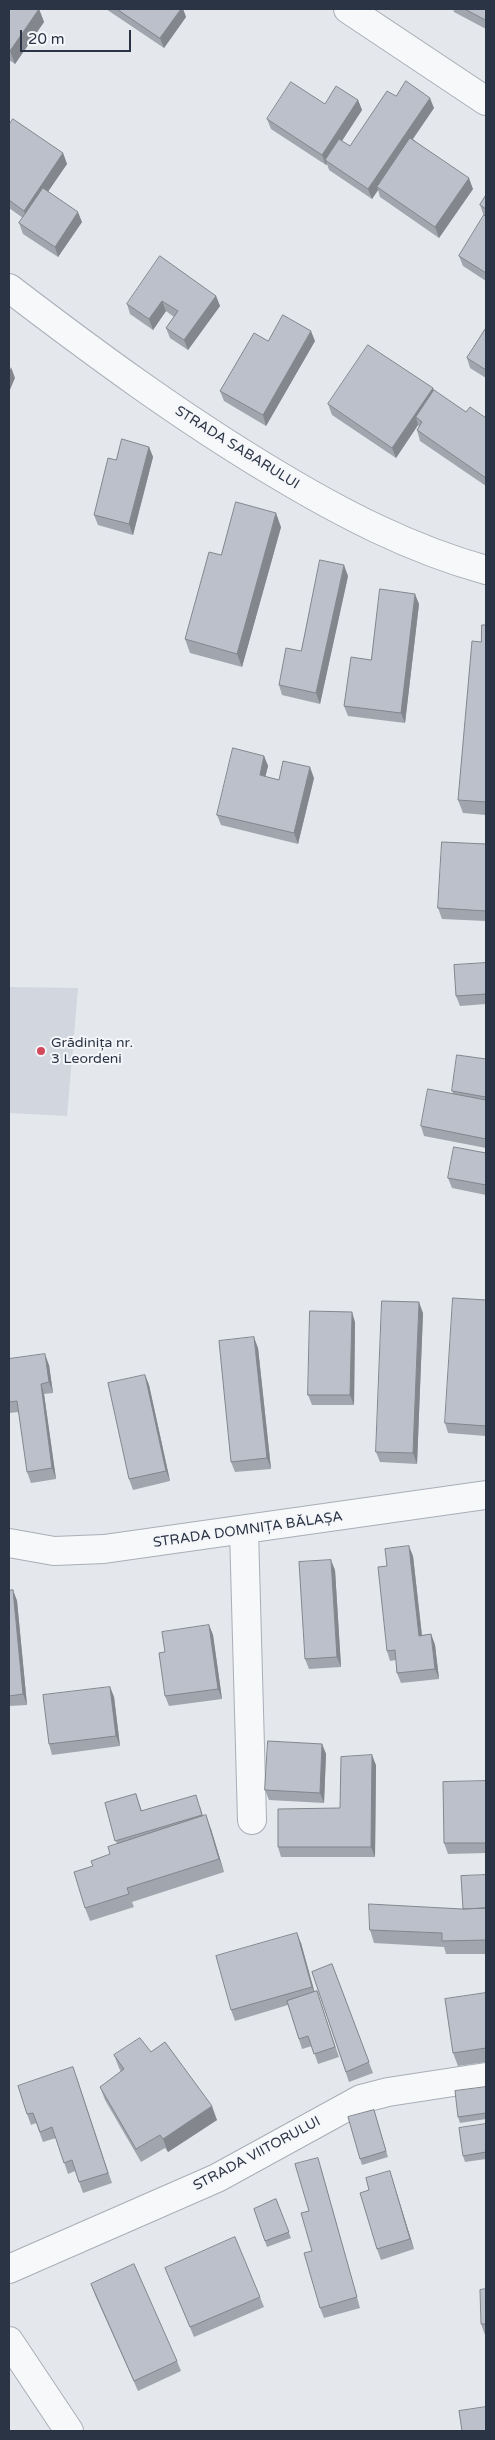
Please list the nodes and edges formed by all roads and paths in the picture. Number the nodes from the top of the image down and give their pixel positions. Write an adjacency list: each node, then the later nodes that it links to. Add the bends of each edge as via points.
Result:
1 (348, 9): 2 (street)
2 (486, 101)
3 (9, 288): 4 (street, STRADA SABARULUI, via 157,396 310,494 418,548)
4 (486, 570)
5 (486, 1496): 6 (street, STRADA DOMNIȚA BĂLAȘA)
6 (244, 1530): 7 (street, STRADA DOMNIȚA BĂLAȘA, via 104,1549 54,1551); 8 (street)
7 (9, 1544)
8 (252, 1820)
9 (486, 2077): 10 (street, STRADA VIITORULUI, via 361,2099 217,2178)
10 (9, 2269)
11 (9, 2340): 12 (street)
12 (69, 2431)

